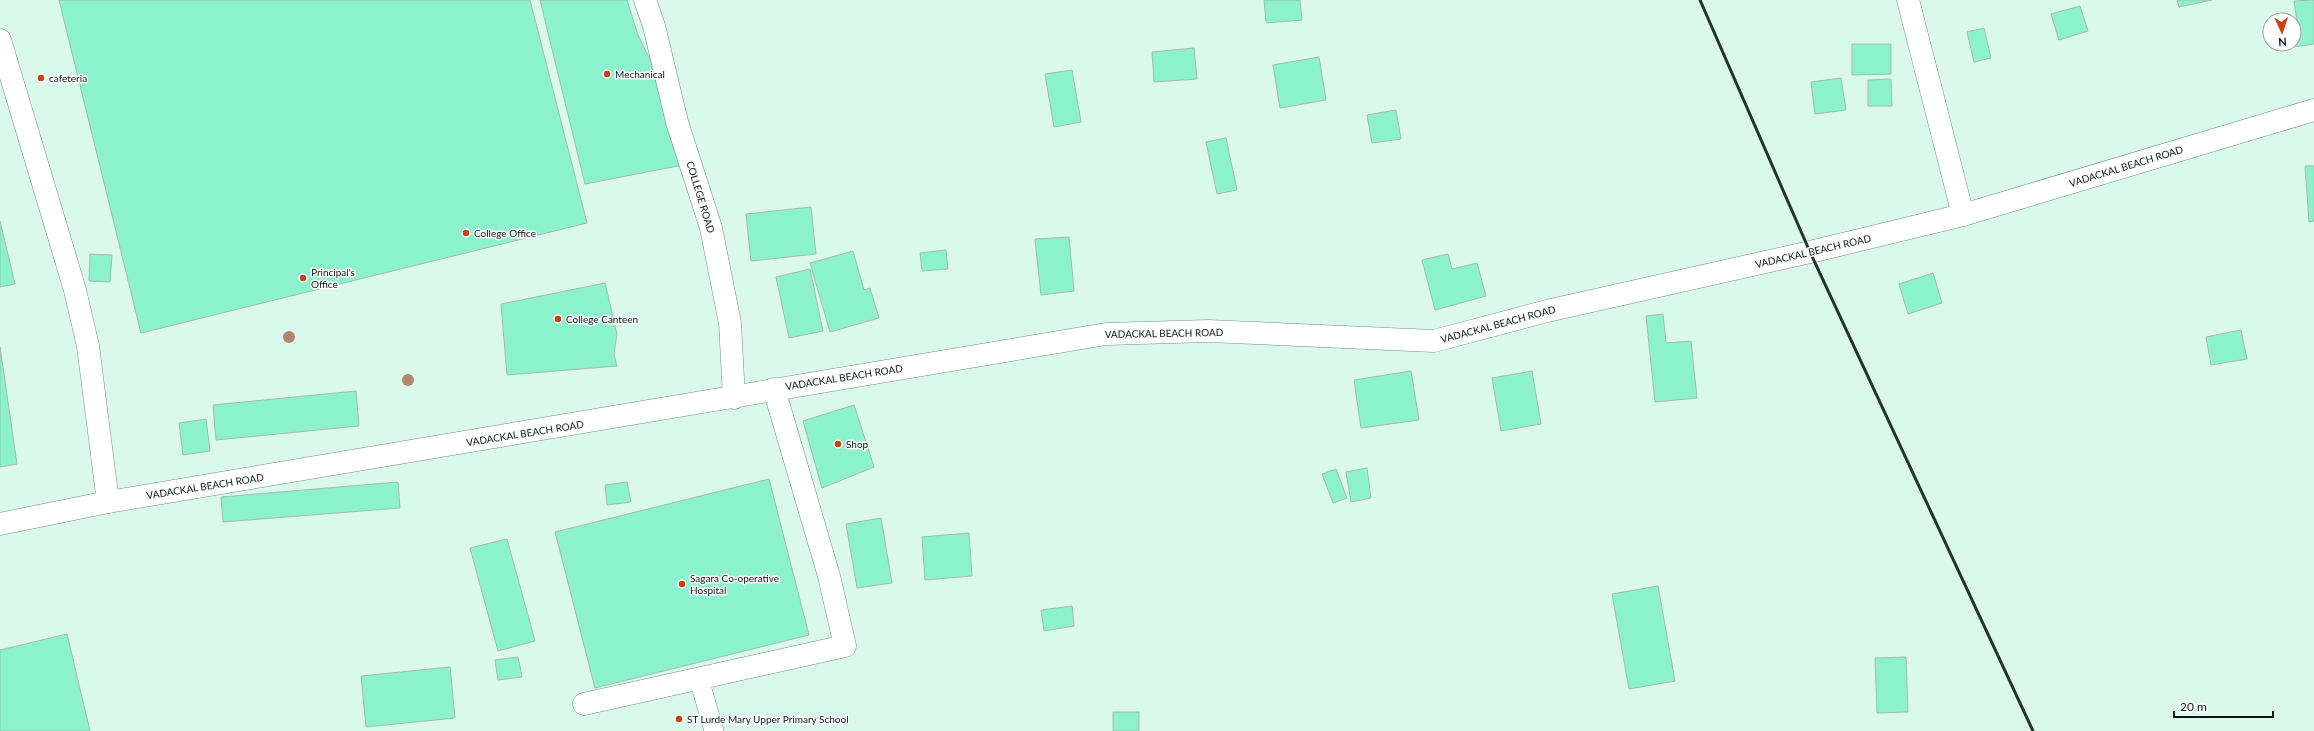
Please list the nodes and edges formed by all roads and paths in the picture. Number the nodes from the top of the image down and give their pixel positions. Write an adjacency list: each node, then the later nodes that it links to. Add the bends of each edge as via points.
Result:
1 (644, 0): 7 (street, COLLEGE ROAD, via 654,26 677,122 712,228 730,323)
2 (1908, 0): 5 (street)
3 (0, 40): 8 (street, via 75,290 88,346)
4 (2314, 110): 5 (street, VADACKAL BEACH ROAD)
5 (1963, 215): 6 (street, VADACKAL BEACH ROAD, via 1548,311 1434,341 1208,331 1106,334)
6 (774, 389): 7 (street, VADACKAL BEACH ROAD); 10 (street, via 829,576 844,646)
7 (734, 398): 8 (street, VADACKAL BEACH ROAD)
8 (108, 502): 9 (street, VADACKAL BEACH ROAD)
9 (0, 524)
10 (699, 679): 11 (street); 12 (lane)
11 (584, 704)
12 (714, 731)

